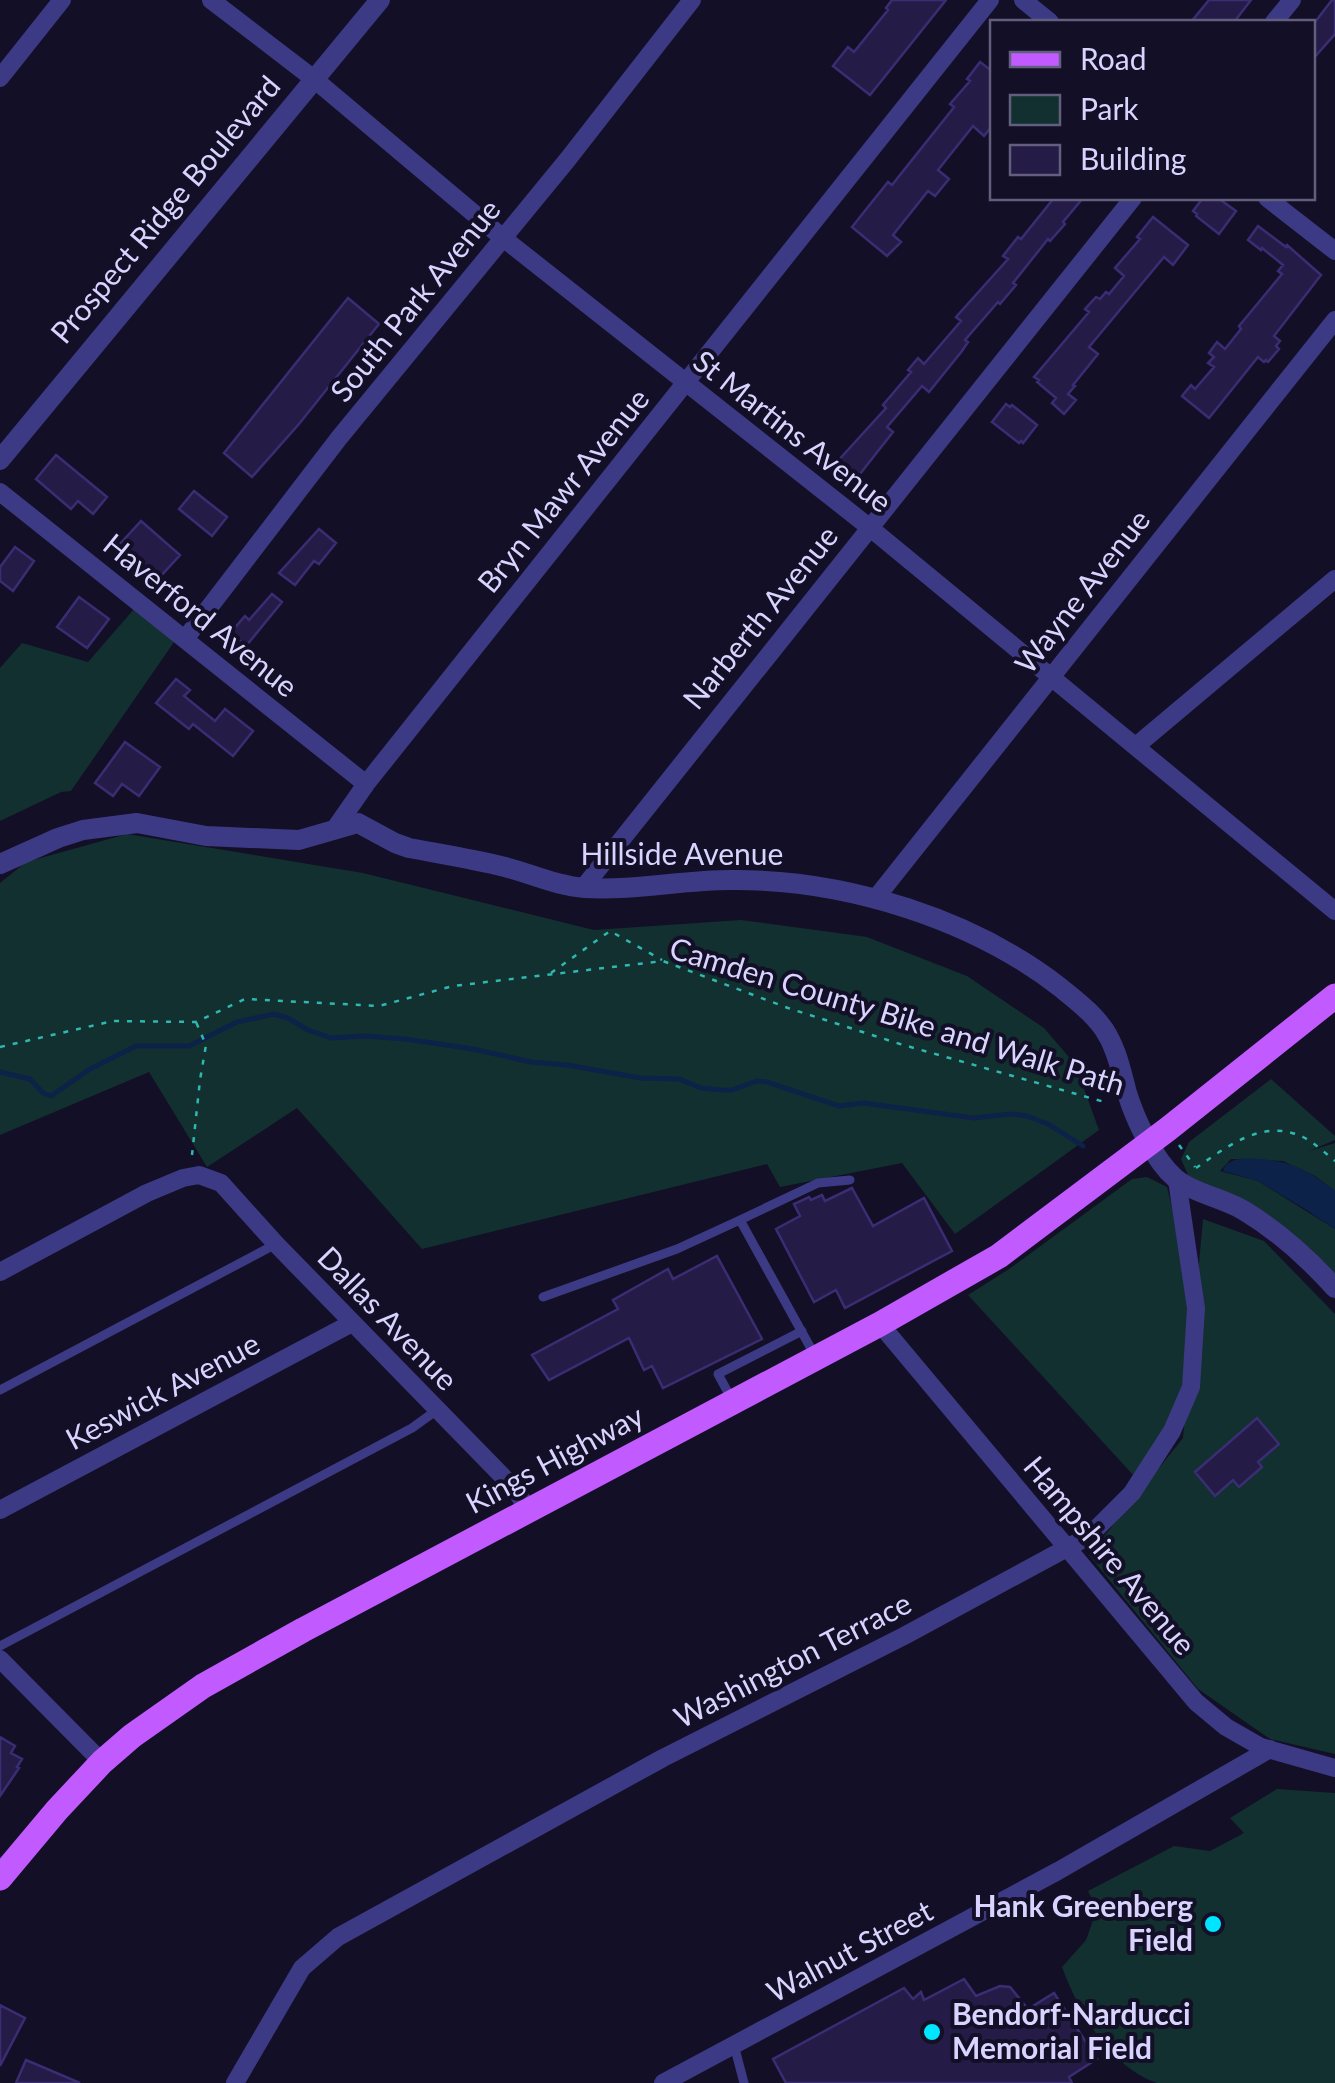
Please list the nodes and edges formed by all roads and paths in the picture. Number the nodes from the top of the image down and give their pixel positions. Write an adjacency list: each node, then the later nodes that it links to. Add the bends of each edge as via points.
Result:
1 (62, 0): 10 (street)
2 (211, 0): 11 (street, St Martins Avenue)
3 (380, 0): 11 (street, Prospect Ridge Boulevard)
4 (692, 0): 14 (street, South Park Avenue)
5 (990, 0): 17 (street, Bryn Mawr Avenue)
6 (1023, 0): 8 (street)
7 (1292, 0): 9 (street)
8 (1048, 20)
9 (1276, 20)
10 (0, 78)
11 (314, 78): 14 (street, St Martins Avenue); 18 (street, Prospect Ridge Boulevard)
12 (1132, 200): 20 (street, Narberth Avenue)
13 (1270, 200): 15 (street)
14 (503, 238): 17 (street, St Martins Avenue); 22 (street, South Park Avenue)
15 (1335, 251)
16 (1335, 320): 23 (street, Wayne Avenue)
17 (685, 383): 20 (street, St Martins Avenue); 25 (street, Bryn Mawr Avenue)
18 (0, 460)
19 (0, 492): 22 (street, Haverford Avenue)
20 (869, 527): 23 (street, St Martins Avenue); 28 (street, Narberth Avenue)
21 (1335, 579): 24 (street)
22 (185, 640): 25 (street, Haverford Avenue)
23 (1050, 678): 24 (street, St Martins Avenue); 29 (street, Wayne Avenue)
24 (1136, 746): 30 (street, St Martins Avenue)
25 (366, 784): 26 (street, Bryn Mawr Avenue)
26 (334, 830): 27 (street, Hillside Avenue, via 299,840 206,836 137,823 83,830); 28 (street, Hillside Avenue, via 358,823 409,848)
27 (0, 864)
28 (583, 888): 29 (street, Hillside Avenue, via 735,880)
29 (876, 899): 36 (street, Hillside Avenue, via 950,924 1059,986 1107,1033)
30 (1335, 911)
31 (664, 961): 32 (path, Camden County Bike and Walk Path); 32 (path, via 610,931); 36 (path, Camden County Bike and Walk Path, via 900,1044)
32 (548, 976): 34 (path, Camden County Bike and Walk Path, via 453,986 379,1006 245,998)
33 (1335, 996): 37 (main road, Kings Highway)
34 (196, 1022): 35 (path, Camden County Bike and Walk Path, via 113,1020); 40 (path, via 206,1045)
35 (0, 1046)
36 (1134, 1110): 37 (street, Hillside Avenue)
37 (1158, 1135): 42 (street, Hillside Avenue, via 1158,1160); 49 (main road, Kings Highway, via 999,1256)
38 (1335, 1161): 39 (path, via 1306,1138 1281,1130 1234,1142)
39 (1196, 1168)
40 (195, 1176): 44 (street, Dallas Avenue, via 220,1183); 45 (street, via 147,1193)
41 (850, 1180): 43 (lane, via 818,1183)
42 (1177, 1180): 46 (street, via 1242,1209 1308,1257); 57 (street, Washington Terrace, via 1196,1308 1191,1387 1172,1432 1132,1493 1089,1536)
43 (740, 1220): 47 (lane, via 677,1250); 50 (lane)
44 (276, 1244): 48 (street, Dallas Avenue); 52 (lane)
45 (0, 1272)
46 (1335, 1288)
47 (543, 1296)
48 (352, 1323): 54 (street, Dallas Avenue); 55 (street, Keswick Avenue)
49 (880, 1324): 51 (main road, Kings Highway); 57 (street, Hampshire Avenue)
50 (802, 1330): 51 (lane); 53 (lane, via 718,1374)
51 (816, 1357): 53 (main road, Kings Highway)
52 (0, 1390)
53 (732, 1401): 56 (main road, Kings Highway)
54 (437, 1410): 56 (street, Dallas Avenue); 58 (lane)
55 (0, 1510)
56 (529, 1511): 61 (main road, Kings Highway, via 202,1686)
57 (1066, 1548): 60 (street, Hampshire Avenue, via 1196,1702 1226,1727); 65 (street, Washington Terrace, via 338,1937 302,1968)
58 (0, 1646)
59 (0, 1659): 61 (street)
60 (1270, 1749): 62 (street, Hampshire Avenue); 64 (street, Walnut Street)
61 (102, 1762): 63 (main road, Kings Highway)
62 (1335, 1768)
63 (0, 1878)
64 (734, 2045): 66 (street, Walnut Street); 67 (lane)
65 (235, 2083)
66 (664, 2083)
67 (744, 2083)

